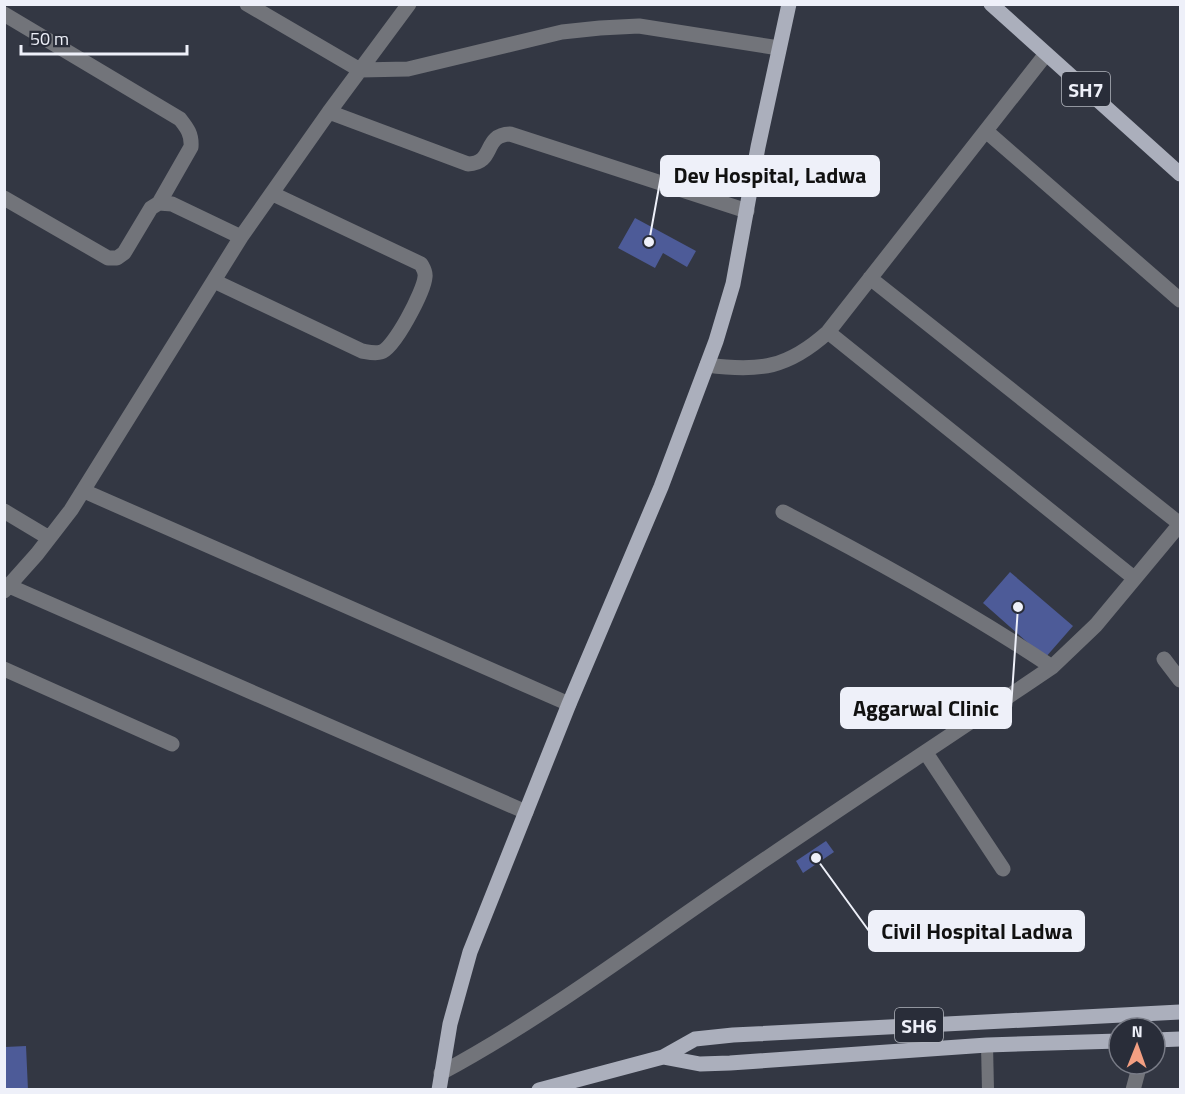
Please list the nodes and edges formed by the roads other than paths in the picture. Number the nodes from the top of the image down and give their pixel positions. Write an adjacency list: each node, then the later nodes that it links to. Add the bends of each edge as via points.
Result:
1 (248, 4): 8 (street)
2 (409, 4): 8 (street)
3 (789, 4): 6 (main road)
4 (991, 4): 7 (main road, SH7)
5 (4, 14): 14 (street, via 180,119 188,128 191,147)
6 (779, 48): 8 (street, via 639,26 600,28 562,32 408,69); 15 (main road)
7 (1046, 54): 10 (street); 11 (main road, SH7)
8 (360, 70): 9 (street)
9 (329, 112): 12 (street); 15 (street, via 468,164 478,163 495,139 510,134)
10 (986, 131): 17 (street); 19 (street)
11 (1179, 169)
12 (273, 194): 16 (street); 18 (street, via 421,264 425,272 423,285 391,346 382,352 362,351)
13 (4, 198): 14 (street, via 108,258 124,253 151,208)
14 (159, 202): 16 (street, via 172,204)
15 (747, 211): 21 (main road, via 733,284)
16 (241, 237): 18 (street)
17 (870, 278): 20 (street); 25 (street)
18 (214, 281): 22 (street)
19 (1180, 300)
20 (828, 332): 21 (street, via 809,349 773,365); 27 (street)
21 (707, 365): 33 (main road, via 661,488)
22 (84, 491): 26 (street); 33 (street)
23 (4, 511): 26 (street)
24 (783, 512): 30 (street, via 982,621)
25 (1178, 532): 27 (street)
26 (49, 538): 28 (street)
27 (1134, 578): 30 (street, via 1096,625)
28 (7, 589): 36 (street)
29 (1164, 659): 32 (street)
30 (1052, 667): 35 (street)
31 (4, 669): 34 (street)
32 (1180, 680)
33 (569, 704): 36 (main road)
34 (172, 744)
35 (926, 753): 37 (street); 42 (street, via 552,1008)
36 (526, 812): 42 (main road, via 470,952)
37 (1003, 869)
38 (1180, 1012): 41 (main road, SH6, via 733,1035 695,1039)
39 (1107, 1041): 40 (main road, SH6)
40 (987, 1045): 41 (main road, SH6, via 730,1063 700,1064); 45 (lane)
41 (663, 1057): 44 (main road, SH6)
42 (441, 1073): 43 (main road)
43 (439, 1089)
44 (539, 1089)
45 (988, 1089)

